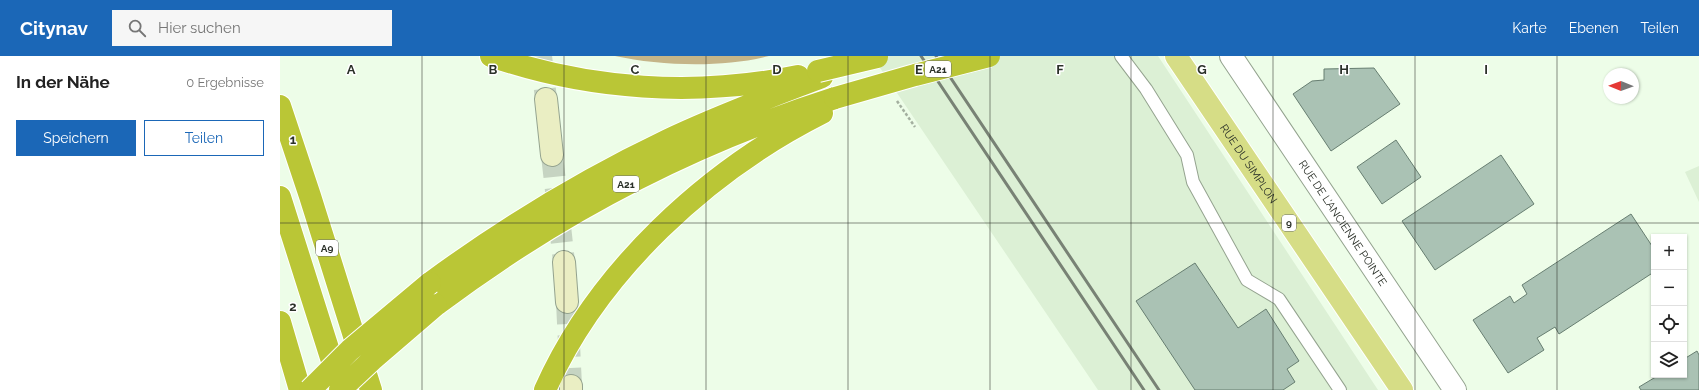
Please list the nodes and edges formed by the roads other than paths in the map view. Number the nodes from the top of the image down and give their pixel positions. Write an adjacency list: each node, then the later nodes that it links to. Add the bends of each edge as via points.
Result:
1 (491, 56): 7 (highway, A21, via 534,70 577,79 650,87 732,86)
2 (878, 56): 7 (highway, A21, bridge)
3 (989, 56): 9 (highway, A21, bridge, via 887,83)
4 (1121, 56): 21 (lane, via 1146,89 1187,155 1193,182 1247,280 1279,298)
5 (1176, 56): 22 (main road, RUE DU SIMPLON / 9)
6 (1231, 56): 23 (street, RUE DE L'ANCIENNE POINTE)
7 (820, 74): 17 (highway, A21, bridge, via 708,122 620,164 537,210 430,282 350,350)
8 (546, 99): 11 (main road)
9 (838, 101): 18 (highway, A21, bridge, via 729,136 634,180 542,232 436,305); 20 (highway, A21, via 735,166 690,201 653,236 594,307)
10 (280, 106): 19 (highway, A9)
11 (552, 155)
12 (280, 197): 18 (highway, A9)
13 (564, 262): 14 (main road)
14 (567, 302)
15 (280, 322): 16 (highway)
16 (300, 390)
17 (310, 390)
18 (340, 390)
19 (371, 390)
20 (544, 390)
21 (1340, 390)
22 (1402, 390)
23 (1455, 390)

